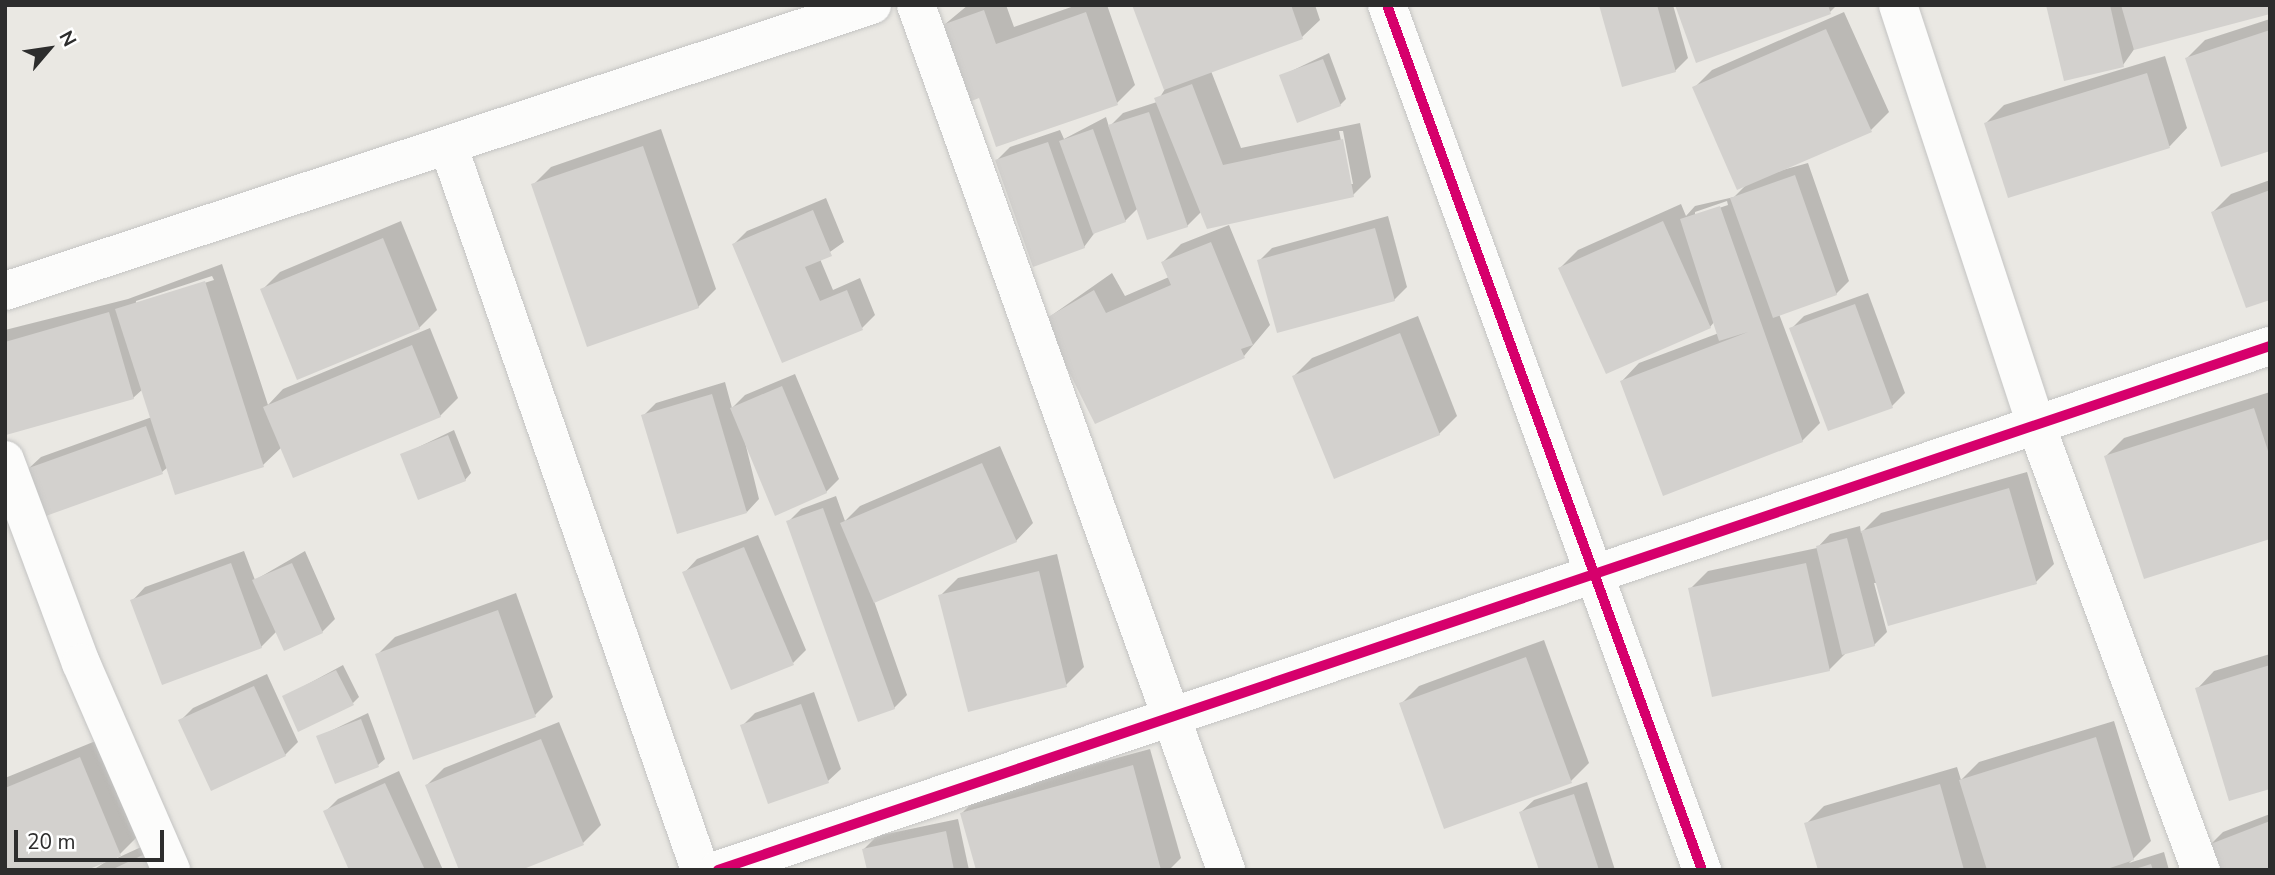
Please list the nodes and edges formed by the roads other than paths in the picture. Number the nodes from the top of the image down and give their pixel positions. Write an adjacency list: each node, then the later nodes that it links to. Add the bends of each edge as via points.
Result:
1 (872, 5): 5 (street)
2 (916, 5): 11 (street)
3 (1387, 5): 10 (street)
4 (1898, 5): 8 (street)
5 (448, 145): 6 (street); 13 (street)
6 (5, 291)
7 (2270, 346): 8 (street)
8 (2036, 425): 10 (street); 17 (street)
9 (5, 460): 12 (street, via 81,663)
10 (1597, 573): 11 (street); 16 (street)
11 (1171, 717): 14 (street); 15 (street)
12 (171, 870)
13 (700, 870)
14 (718, 870)
15 (1226, 870)
16 (1702, 870)
17 (2201, 870)

